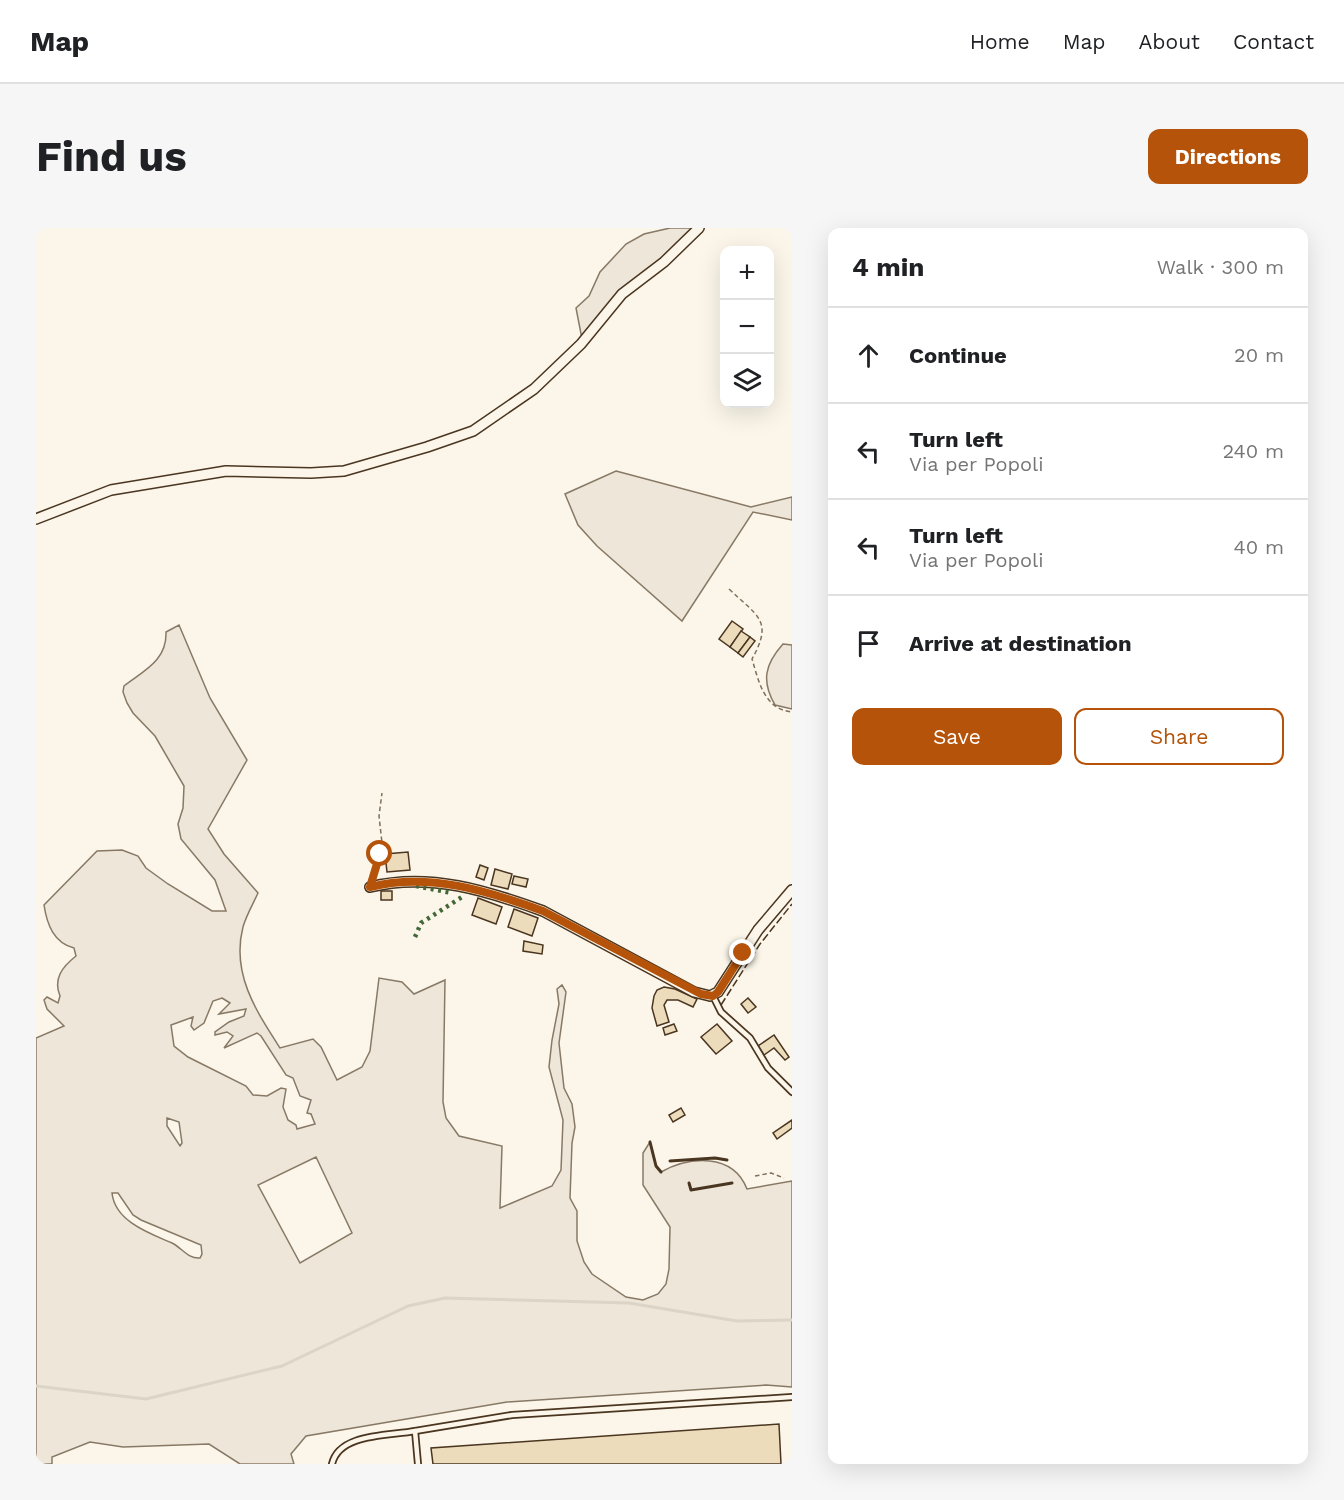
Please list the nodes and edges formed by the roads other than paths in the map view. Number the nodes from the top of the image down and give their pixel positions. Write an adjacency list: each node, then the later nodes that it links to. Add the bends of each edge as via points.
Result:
1 (699, 228): 2 (street, via 622,294 582,344 534,389 472,431 344,471 226,471 122,488)
2 (36, 519)
3 (370, 887): 5 (street, via 425,880 526,905 694,992)
4 (792, 890): 5 (street, via 758,930)
5 (713, 996): 6 (lane, via 721,1012 750,1038 768,1068)
6 (792, 1092)
7 (792, 1397): 8 (lane, via 512,1415)
8 (415, 1431): 9 (lane, via 346,1443 334,1455); 10 (lane)
9 (332, 1464)
10 (418, 1464)

